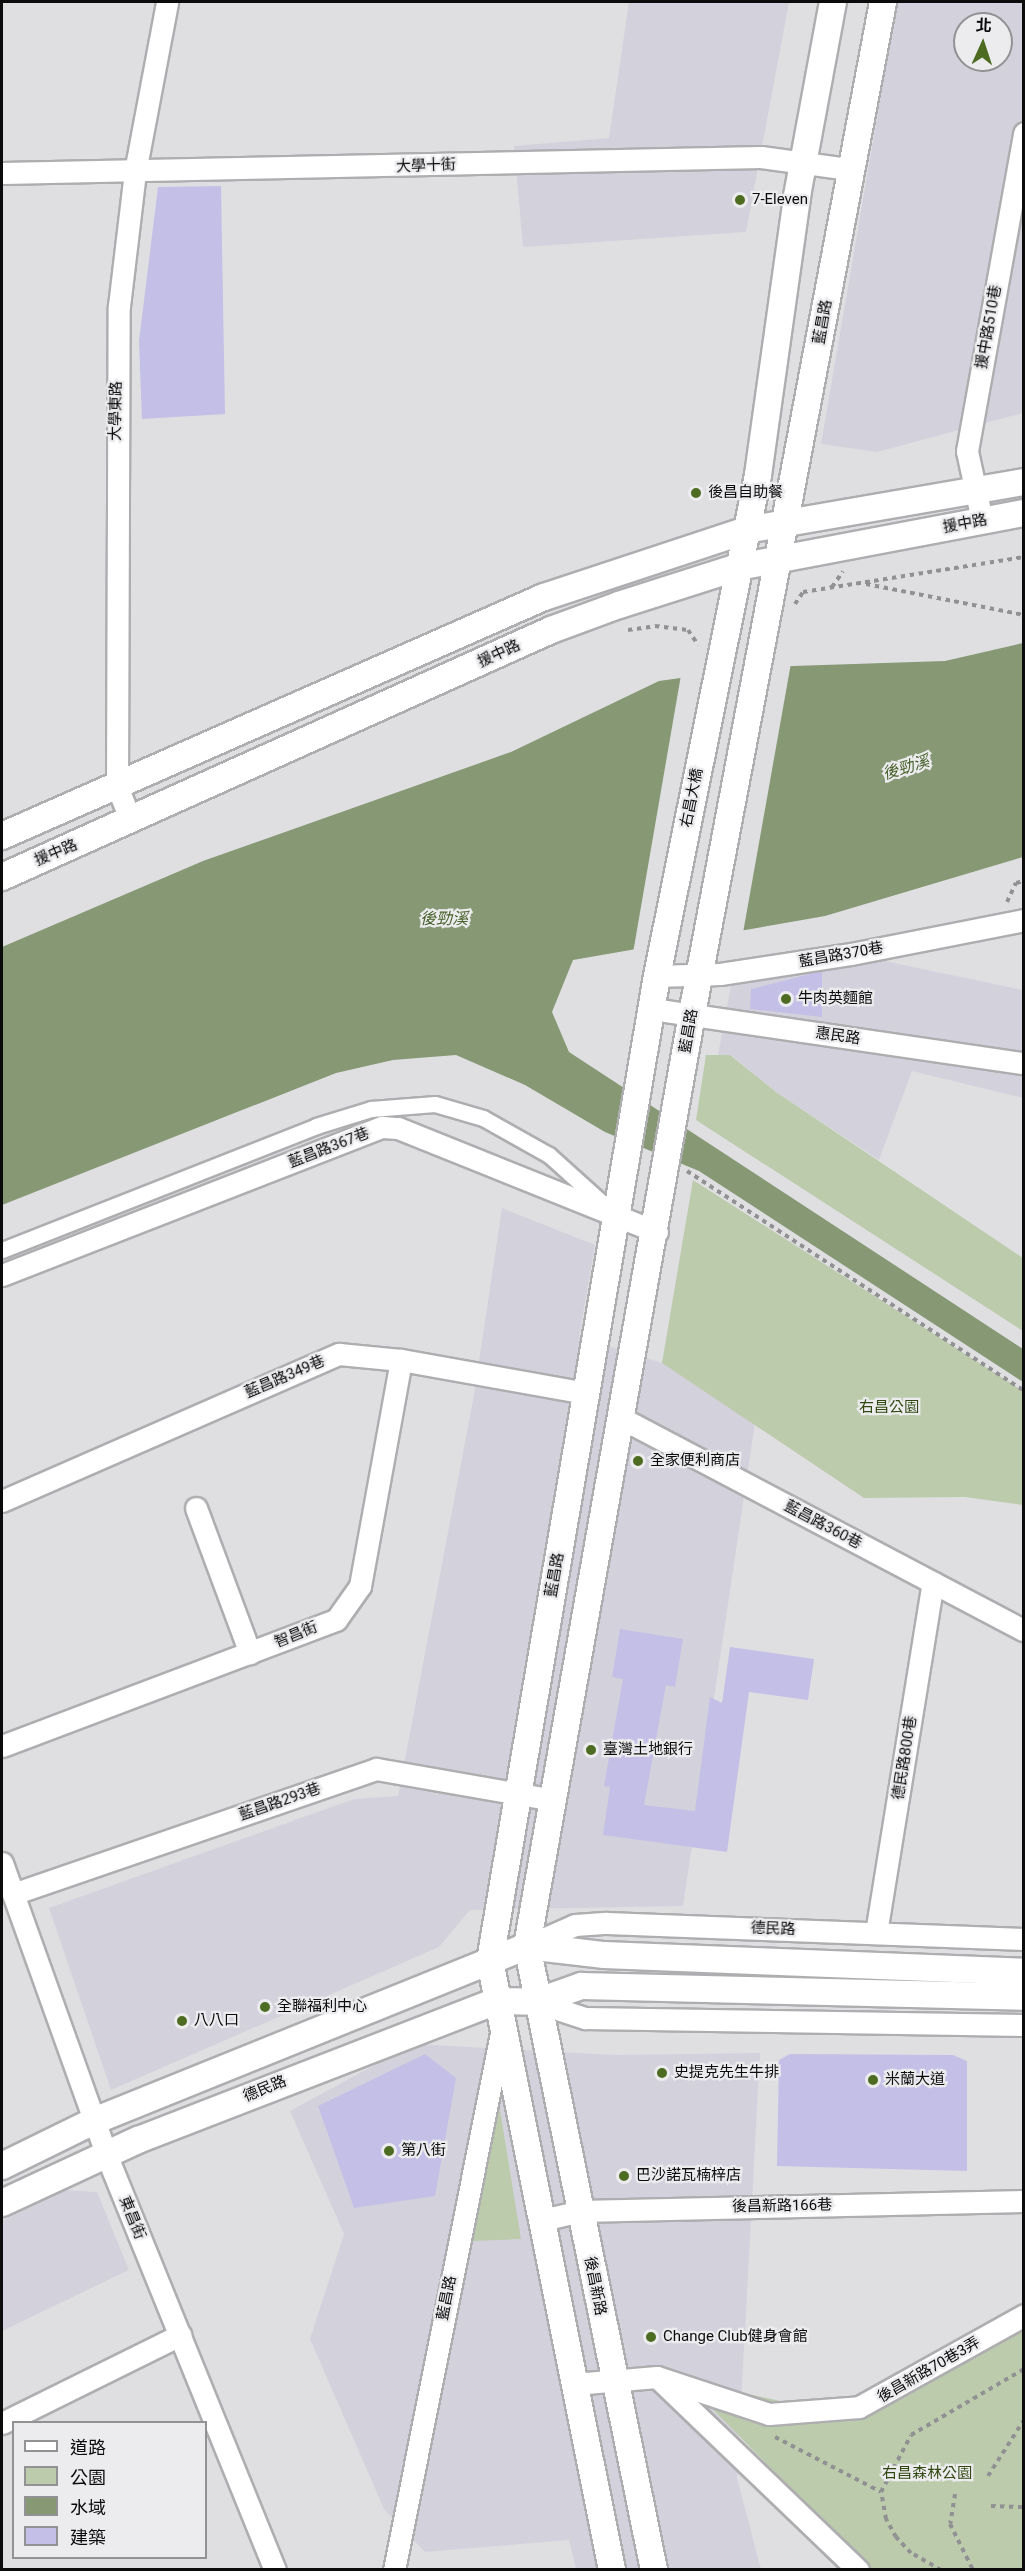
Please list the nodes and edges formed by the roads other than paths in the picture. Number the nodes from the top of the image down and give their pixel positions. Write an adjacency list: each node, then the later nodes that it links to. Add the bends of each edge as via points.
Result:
1 (167, 2): 7 (street, 大學東路)
2 (833, 2): 5 (street)
3 (883, 2): 6 (street, 藍昌路)
4 (1023, 133): 10 (street, 援中路510巷, via 967,451)
5 (803, 161): 6 (street, 大學十街); 7 (street, 大學十街, via 761,157); 14 (street)
6 (849, 169): 13 (street, 藍昌路)
7 (135, 172): 8 (street, 大學十街); 17 (street, 大學東路, via 118,306)
8 (2, 173)
9 (1023, 482): 10 (street, 援中路)
10 (974, 491): 12 (street, 援中路510巷); 13 (street, 援中路)
11 (1023, 513): 12 (street, 援中路)
12 (982, 520): 15 (street, 援中路)
13 (786, 525): 14 (street, 援中路); 15 (street, 藍昌路)
14 (746, 530): 16 (street); 17 (street, 援中路, via 544,597)
15 (779, 560): 16 (street, 援中路); 22 (street, 藍昌路)
16 (738, 567): 18 (street, 援中路, via 550,630); 23 (street, 右昌大橋)
17 (117, 787): 18 (street, 大學東路); 19 (street, 援中路)
18 (131, 821): 20 (street, 援中路)
19 (2, 836)
20 (2, 877)
21 (1023, 920): 22 (street, 藍昌路370巷, via 851,954)
22 (702, 964): 23 (street, 藍昌路370巷); 25 (street, 藍昌路)
23 (659, 966): 24 (street)
24 (652, 1009): 25 (street, 惠民路); 27 (street, 藍昌路)
25 (692, 1014): 26 (street, 惠民路); 28 (street, 藍昌路)
26 (1023, 1064)
27 (616, 1216): 28 (street, 藍昌路367巷); 29 (street, via 549,1155 483,1118 435,1104 371,1109 316,1126); 30 (street, 藍昌路367巷, via 398,1128 382,1128); 32 (street, 藍昌路)
28 (657, 1232): 33 (street)
29 (2, 1250)
30 (2, 1275)
31 (401, 1360): 32 (street, 藍昌路349巷); 34 (street, 藍昌路349巷, via 339,1354); 38 (street, 智昌街, via 360,1586 336,1620)
32 (586, 1394): 33 (street); 40 (street, 藍昌路)
33 (623, 1419): 36 (street, 藍昌路360巷); 41 (street)
34 (2, 1501)
35 (196, 1508): 38 (street)
36 (933, 1583): 37 (street, 藍昌路360巷); 44 (street, 德民路800巷)
37 (1023, 1630)
38 (250, 1653): 39 (street, 智昌街)
39 (2, 1746)
40 (518, 1793): 41 (street, 藍昌路293巷); 43 (street, 藍昌路293巷, via 376,1769); 47 (street, 藍昌路)
41 (554, 1800): 46 (street)
42 (2, 1863): 43 (street, 東昌街)
43 (13, 1894): 54 (street, 東昌街)
44 (876, 1933): 45 (street, 德民路); 46 (street, 德民路, via 607,1923 575,1925)
45 (1023, 1939)
46 (527, 1946): 47 (street, 德民路); 48 (street, 德民路, via 604,1955); 51 (street)
47 (490, 1960): 50 (street, 藍昌路); 54 (street, 德民路)
48 (1023, 1972)
49 (1023, 1997): 51 (street, 德民路, via 582,1986)
50 (497, 2001): 51 (street, 德民路); 53 (street); 55 (street, 德民路)
51 (536, 2002): 52 (street, 德民路, via 585,2018); 59 (street, 後昌新路)
52 (1023, 2025)
53 (502, 2027): 60 (street); 68 (street, 藍昌路)
54 (94, 2121): 55 (street, 東昌街); 56 (street, 德民路)
55 (106, 2154): 58 (street, 德民路); 62 (street, 東昌街)
56 (2, 2166)
57 (1023, 2201): 59 (street, 後昌新路166巷)
58 (2, 2203)
59 (580, 2211): 60 (street, 後昌新路166巷); 64 (street, 後昌新路)
60 (542, 2220): 65 (street)
61 (1023, 2315): 63 (street, 後昌新路70巷3弄, via 859,2407 769,2414)
62 (180, 2335): 66 (street); 67 (street, 東昌街)
63 (657, 2377): 64 (street, 後昌新路70巷3弄); 71 (street)
64 (613, 2378): 65 (street, 後昌新路70巷3弄); 70 (street, 後昌新路)
65 (574, 2384): 69 (street)
66 (2, 2423)
67 (275, 2570)
68 (394, 2570)
69 (612, 2570)
70 (654, 2570)
71 (858, 2570)

